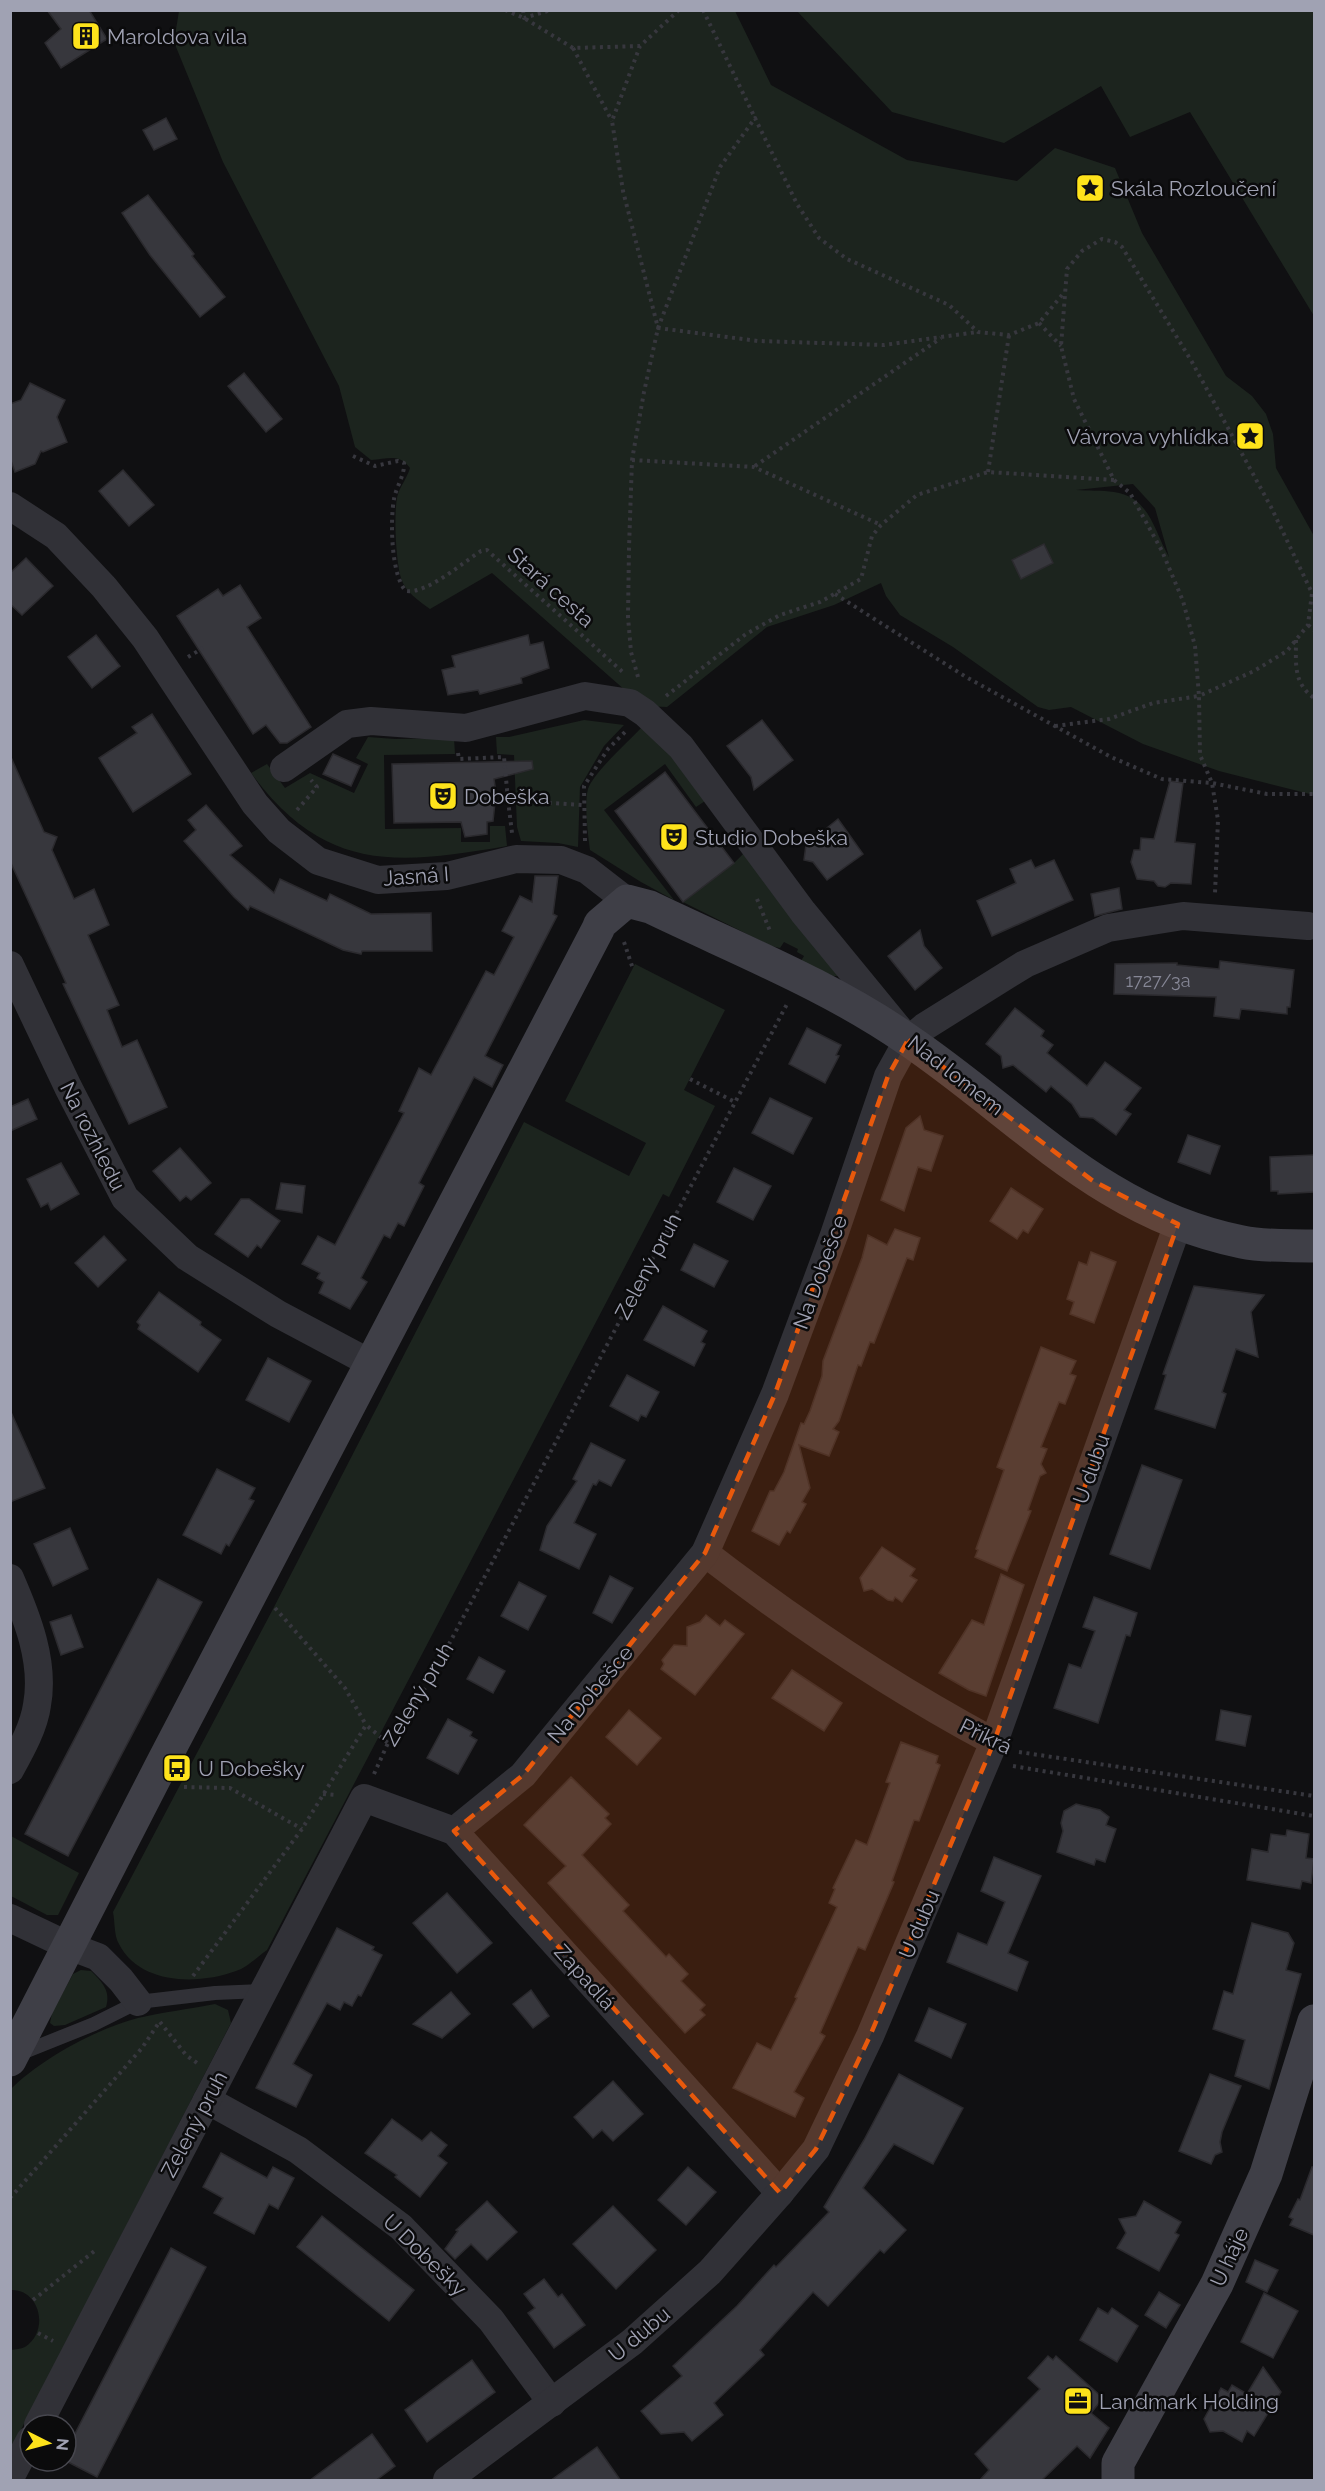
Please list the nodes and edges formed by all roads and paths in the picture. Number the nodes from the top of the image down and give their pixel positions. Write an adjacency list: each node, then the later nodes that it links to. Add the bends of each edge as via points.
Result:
1 (505, 10): 6 (path)
2 (523, 10): 6 (path)
3 (551, 10): 6 (path)
4 (679, 10): 7 (path)
5 (703, 10): 9 (path)
6 (524, 18): 8 (path)
7 (640, 46): 8 (path); 10 (path)
8 (573, 48): 10 (path)
9 (755, 118): 13 (path, via 720,167); 14 (path, via 797,204 819,238 847,259 950,305)
10 (612, 121): 13 (path, via 623,191)
11 (1063, 294): 12 (path); 17 (path); 19 (path, via 1066,269 1082,250 1102,239 1122,248 1192,362)
12 (1039, 323): 15 (path); 17 (path)
13 (658, 328): 16 (path, via 758,341 884,345); 21 (path)
14 (978, 332): 15 (path); 16 (path)
15 (1010, 335): 23 (path)
16 (942, 337): 22 (path)
17 (1061, 346): 24 (path, via 1074,399)
18 (1250, 436): 19 (path)
19 (1234, 444): 28 (path, via 1271,507 1312,593)
20 (353, 456): 32 (path, Stará cesta, via 375,466 398,461 405,466 394,499 393,526 397,571 404,589 415,592 427,588 487,550)
21 (632, 460): 22 (path); 31 (path, via 628,617 631,652)
22 (754, 467): 26 (path)
23 (988, 472): 24 (path); 26 (path, via 917,495)
24 (1114, 480): 33 (path, via 1130,494 1162,551 1183,601 1195,646)
25 (10, 506): 47 (street, Jasná I, via 56,536 105,586 145,638 255,804 279,831 318,861 378,880 447,876 516,859 561,860 587,870)
26 (881, 525): 27 (path, via 872,536 861,579)
27 (835, 594): 35 (path, via 780,615 746,634); 36 (path, via 966,677)
28 (1308, 625): 29 (path); 30 (path)
29 (1314, 630)
30 (1296, 640): 33 (path, via 1287,651 1262,666); 34 (path, via 1295,671 1300,684)
31 (639, 680)
32 (634, 682)
33 (1198, 696): 36 (path, via 1153,703 1108,719); 39 (path, via 1200,755)
34 (1314, 698)
35 (652, 708): 38 (street, via 585,696 466,728 371,721 347,724); 43 (path, via 608,749 584,786); 54 (street, Nad lomem, via 803,912)
36 (1055, 726): 39 (path, via 1162,779)
37 (458, 752): 42 (path, via 459,759 504,757)
38 (290, 764): 44 (path, via 317,787)
39 (1212, 783): 40 (path, via 1267,794); 48 (path, via 1218,820)
40 (1314, 794)
41 (493, 800): 42 (path)
42 (508, 800): 43 (path); 45 (path)
43 (583, 805): 46 (path)
44 (294, 813)
45 (513, 838)
46 (585, 843)
47 (627, 901): 53 (street, Jasná I, via 650,907); 59 (street, via 600,924)
48 (1212, 918): 49 (street, Na Dobešce); 54 (street, Na Dobešce, via 1183,916 1108,928 1025,964)
49 (1308, 926)
50 (623, 939): 52 (path)
51 (10, 965): 59 (street, Na rozhledu, via 125,1198 187,1257 278,1314)
52 (633, 969)
53 (800, 979): 54 (street, Jasná I, via 851,1004); 56 (path, Zelený pruh)
54 (908, 1040): 57 (street, Nad lomem, via 1093,1181 1135,1206); 60 (street, Na Dobešce, via 888,1076 775,1394)
55 (690, 1079): 56 (path)
56 (735, 1102): 64 (path, Zelený pruh, via 429,1682)
57 (1178, 1224): 58 (street, Nad lomem, via 1243,1243); 65 (street, U dubu)
58 (1314, 1246)
59 (372, 1365): 62 (street)
60 (705, 1553): 65 (street, Příkrá, via 784,1612); 72 (street, Na Dobešce, via 523,1775)
61 (10, 1578): 66 (street, via 26,1613 38,1663 38,1705)
62 (256, 1586): 63 (path, via 345,1688); 74 (street)
63 (366, 1725): 64 (path); 71 (path)
64 (388, 1743): 69 (path, Zelený pruh)
65 (990, 1752): 68 (path, Příkrá, via 1011,1751); 70 (path); 82 (street, U dubu, via 870,2036 816,2149)
66 (10, 1770)
67 (183, 1787): 71 (path, via 230,1788)
68 (1314, 1796)
69 (363, 1798): 72 (street, Zapadlá); 75 (street, Zelený pruh)
70 (1314, 1816)
71 (302, 1829): 76 (path)
72 (454, 1831): 82 (street, Zapadlá)
73 (10, 1918): 74 (street)
74 (69, 1946): 77 (street, via 98,1957); 80 (street)
75 (262, 1991): 76 (lane); 81 (street, Zelený pruh)
76 (176, 1999): 77 (lane); 79 (path)
77 (138, 2002): 80 (lane)
78 (1314, 2021): 91 (street, U háje, via 1266,2174 1217,2284 1118,2463)
79 (160, 2022): 81 (path); 83 (path, via 142,2048)
80 (11, 2059)
81 (213, 2089): 86 (street, U Dobešky, via 401,2227 491,2320); 87 (street, Zelený pruh)
82 (780, 2193): 86 (street, U dubu, via 710,2272 632,2342)
83 (10, 2198)
84 (105, 2243): 85 (path)
85 (33, 2300)
86 (552, 2403): 90 (street, U dubu)
87 (44, 2413)
88 (18, 2463): 89 (street)
89 (10, 2478)
90 (447, 2481)
91 (1118, 2481)

